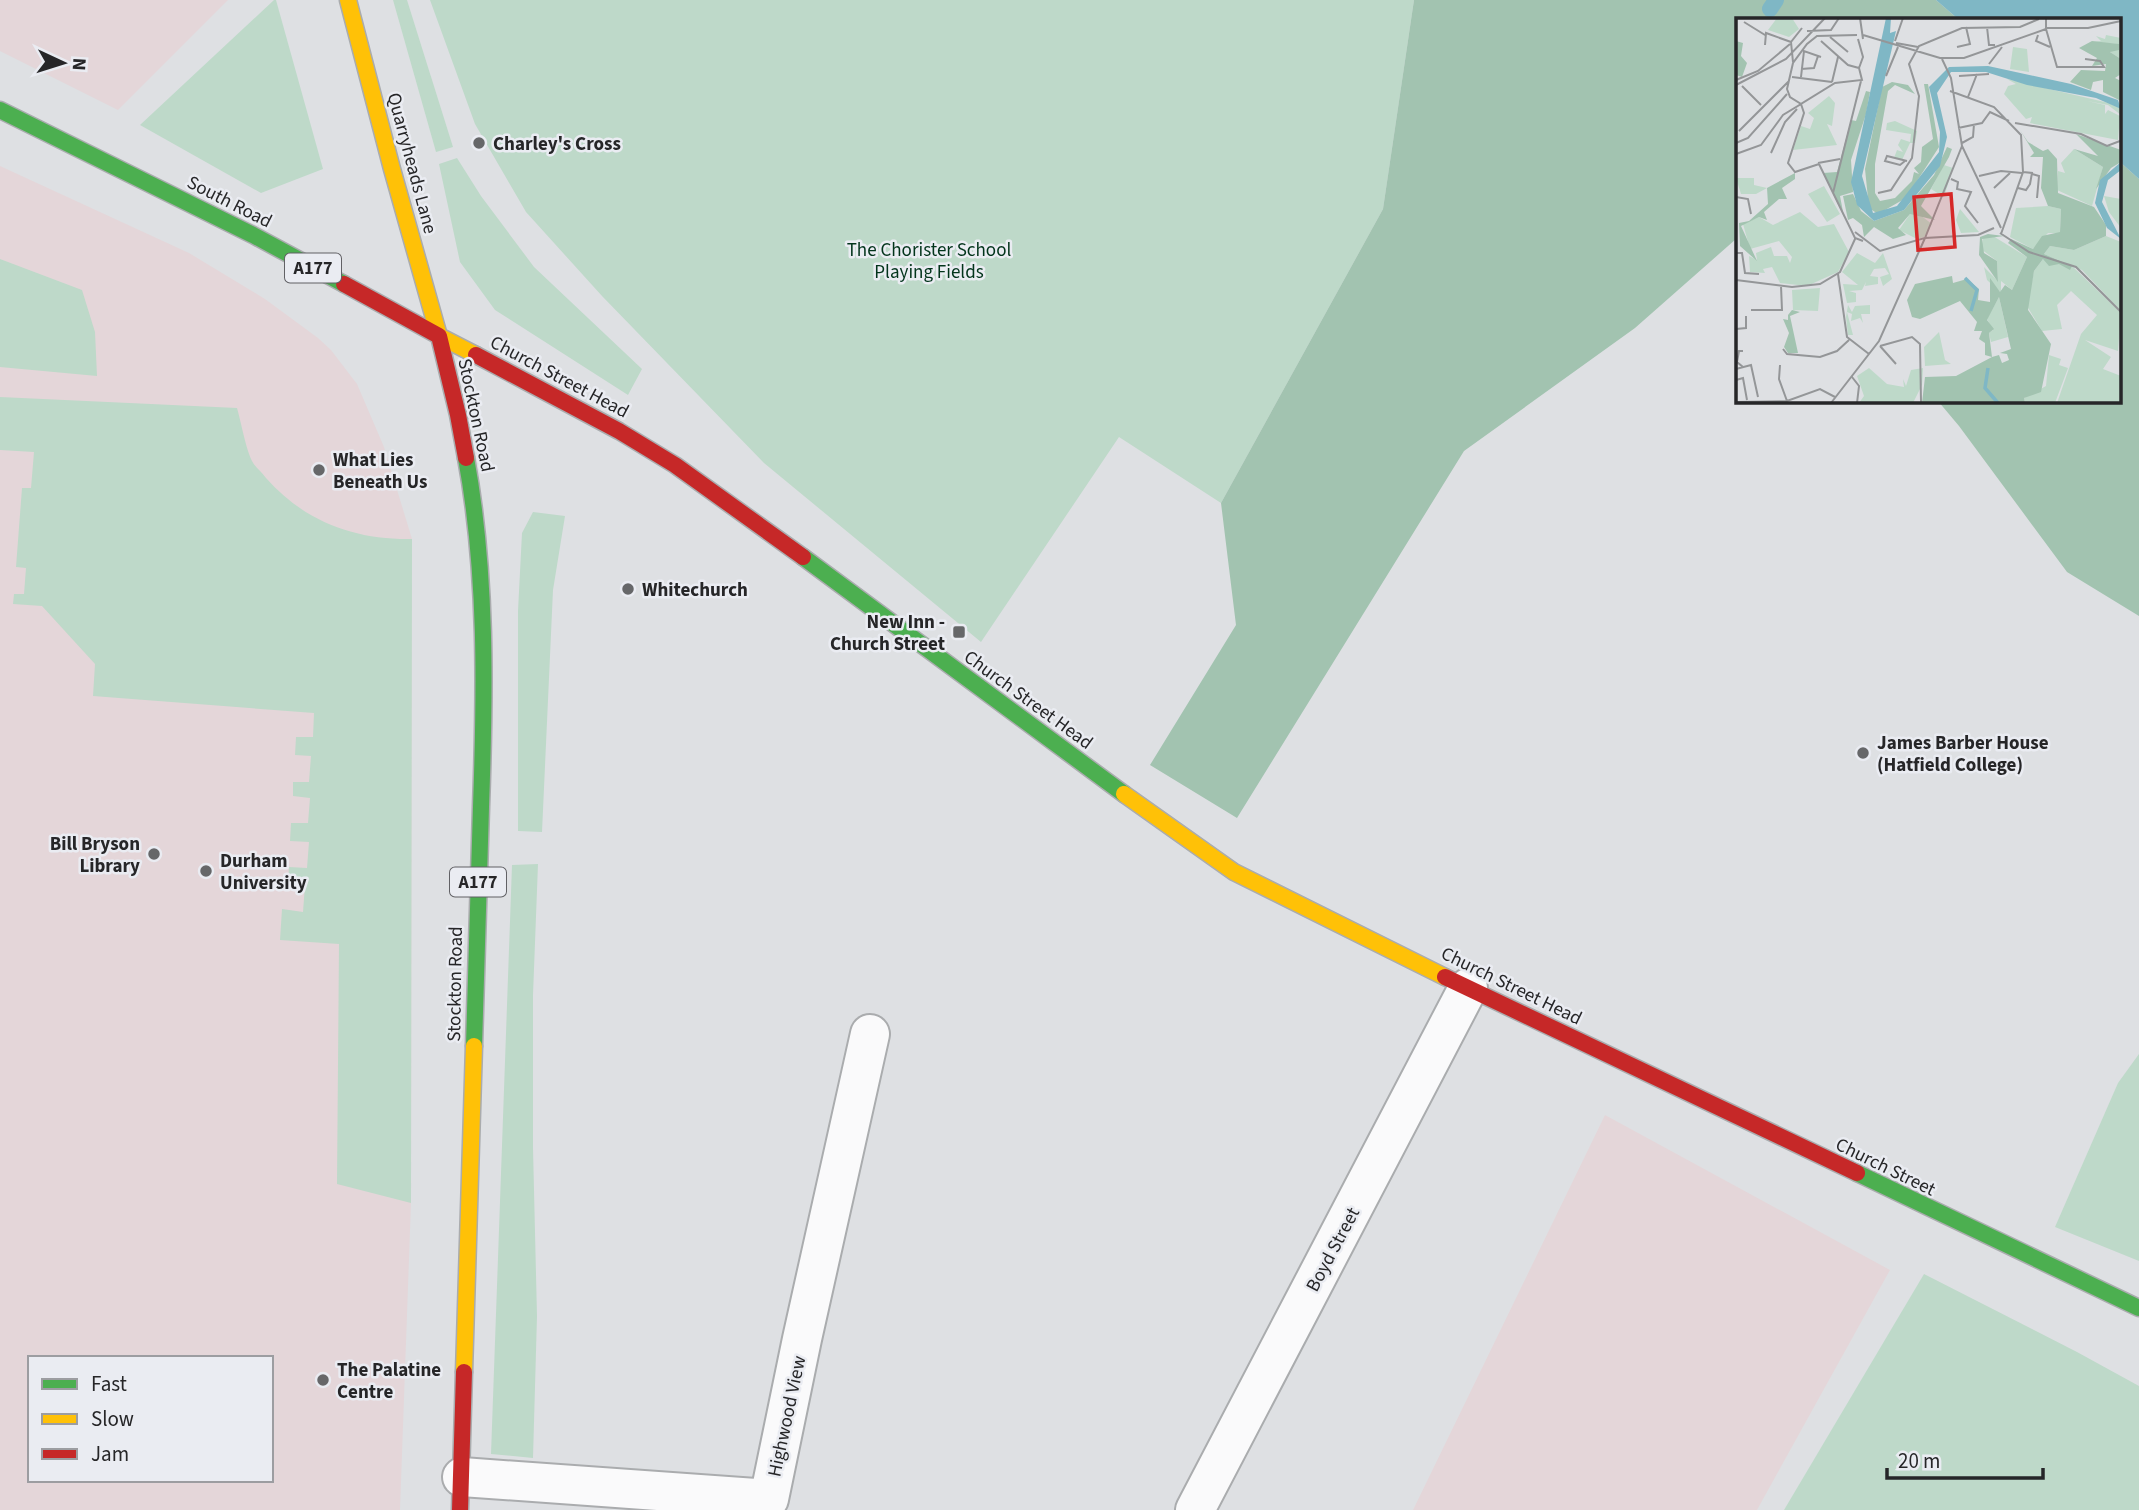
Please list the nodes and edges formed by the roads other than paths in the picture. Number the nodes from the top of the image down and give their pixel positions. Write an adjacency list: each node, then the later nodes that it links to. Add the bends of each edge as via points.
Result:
1 (348, 0): 3 (street, Quarryheads Lane)
2 (0, 110): 3 (street, South Road / A177, via 253,235)
3 (439, 336): 4 (street, Church Street Head, via 676,465 1234,872); 8 (street, Stockton Road / A177, via 472,497 484,709)
4 (1468, 988): 6 (street, Church Street Head); 9 (street, Boyd Street)
5 (870, 1034): 8 (street, Highwood View, via 769,1499)
6 (1616, 1059): 7 (street, Church Street)
7 (2139, 1308)
8 (461, 1494)
9 (1195, 1510)

